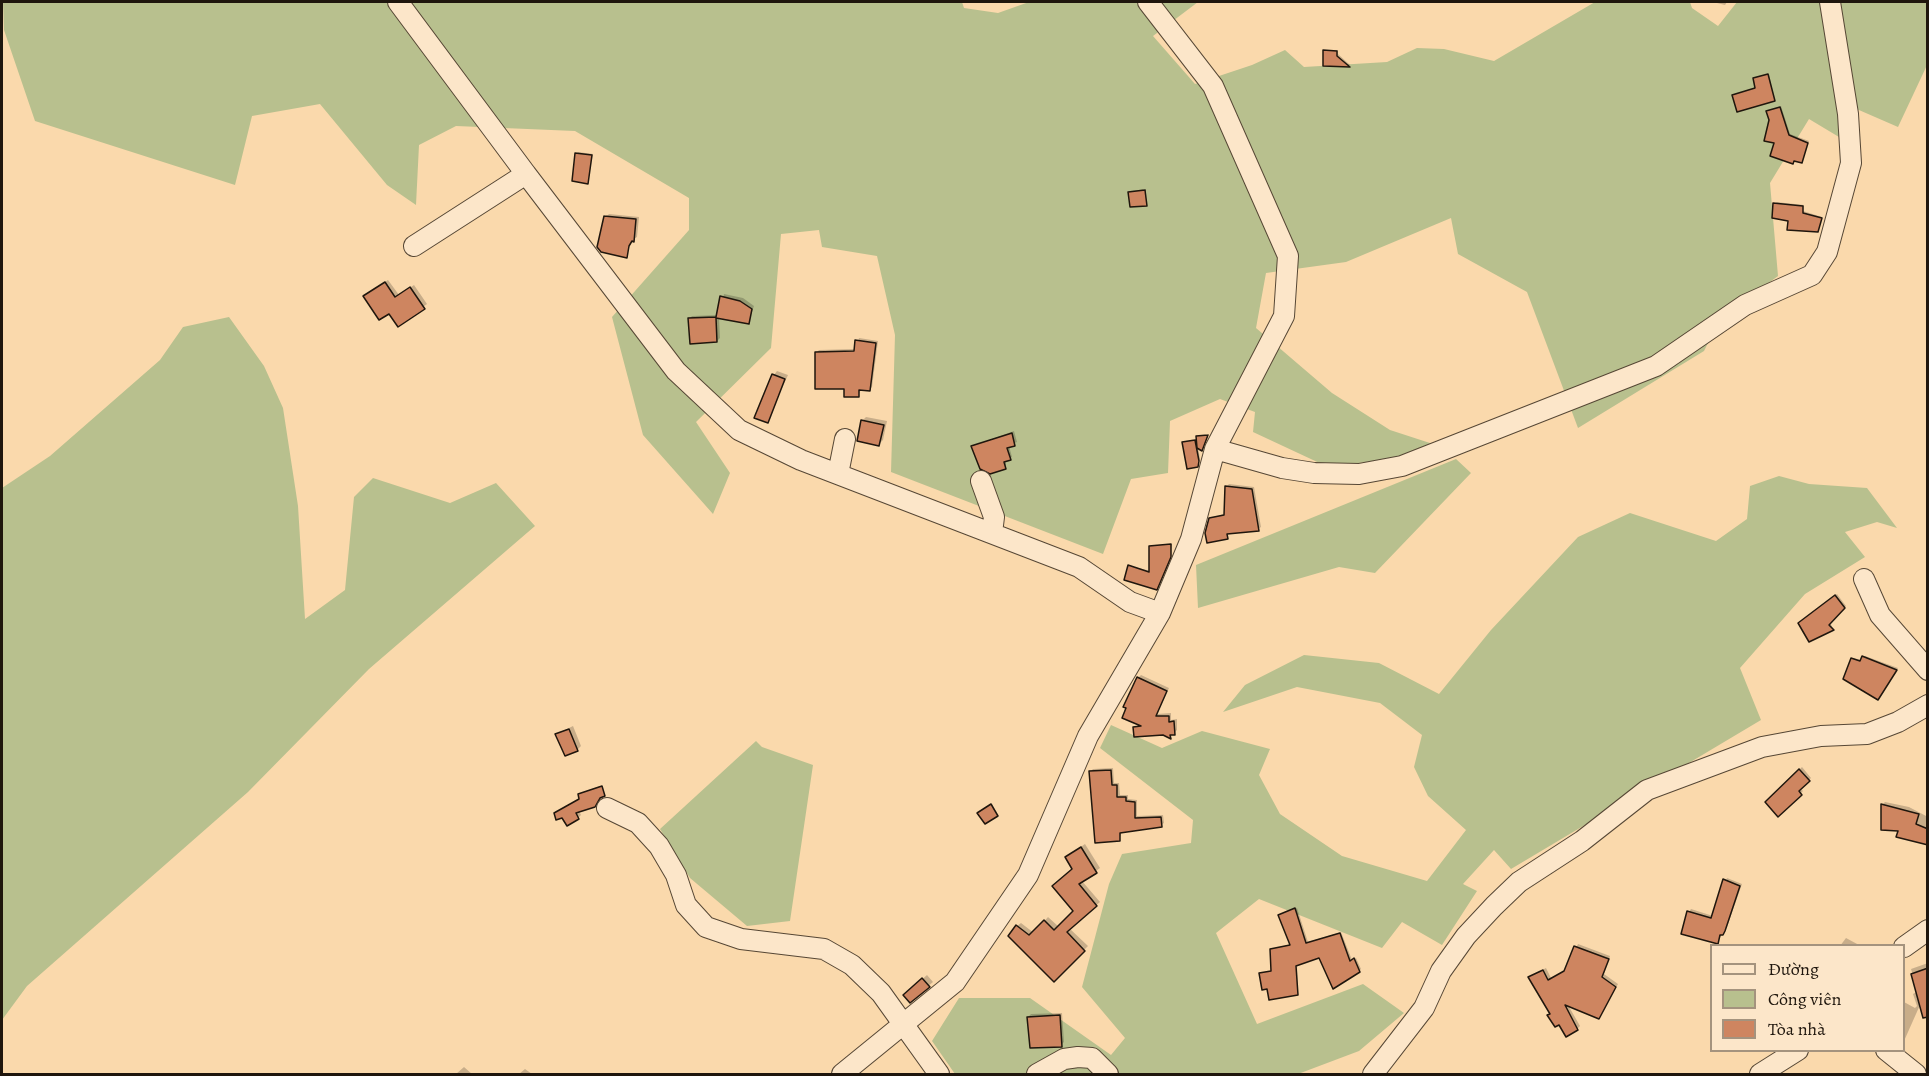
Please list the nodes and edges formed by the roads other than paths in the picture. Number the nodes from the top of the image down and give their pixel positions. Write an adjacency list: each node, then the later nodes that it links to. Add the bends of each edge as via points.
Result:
1 (398, 2): 4 (street)
2 (1148, 2): 7 (street, via 1213,86 1288,256 1284,316)
3 (1830, 2): 7 (street, via 1848,114 1851,163 1827,252 1807,279 1744,305 1656,366 1402,466 1359,474 1314,473)
4 (526, 174): 5 (street); 8 (street, via 676,371 739,430)
5 (414, 246)
6 (845, 439): 8 (street)
7 (1215, 449): 12 (street, via 1191,539)
8 (838, 474): 10 (street)
9 (981, 481): 10 (street, via 993,517)
10 (992, 533): 12 (street, via 1079,567 1130,602)
11 (1864, 579): 13 (street, via 1880,615)
12 (1160, 614): 18 (street, via 1088,736 1028,875 955,982)
13 (1928, 670)
14 (1928, 705): 25 (street, via 1867,734 1821,736 1762,747 1647,790 1582,841 1519,882 1494,906 1466,936 1441,971 1424,1008)
15 (608, 808): 18 (street, via 638,822 660,846 686,905 706,927 741,939 824,949 852,965 881,993)
16 (1928, 930): 17 (street)
17 (1905, 946)
18 (904, 1024): 21 (street); 22 (street)
19 (1795, 1052): 26 (street)
20 (1888, 1052): 27 (street)
21 (842, 1074)
22 (939, 1074)
23 (1037, 1074): 24 (street, via 1064,1059 1078,1057 1092,1058)
24 (1108, 1074)
25 (1373, 1074)
26 (1760, 1074)
27 (1916, 1074)

